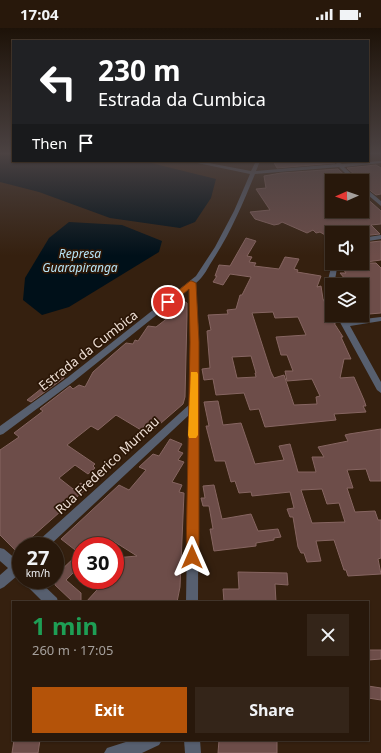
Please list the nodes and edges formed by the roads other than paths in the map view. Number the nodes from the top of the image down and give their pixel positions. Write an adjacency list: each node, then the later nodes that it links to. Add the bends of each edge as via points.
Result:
1 (247, 188): 6 (street, Estrada da Cumbica, via 218,247 199,277)
2 (369, 193): 3 (street)
3 (381, 204)
4 (381, 237): 5 (street)
5 (369, 239)
6 (192, 283): 10 (street); 11 (street, Estrada da Cumbica, via 70,380)
7 (381, 319): 8 (street)
8 (345, 324): 9 (street)
9 (381, 390)
10 (193, 406): 12 (street, Rua Frederico Murnau); 19 (street)
11 (0, 431)
12 (51, 537)
13 (0, 553): 14 (street)
14 (12, 562)
15 (12, 574): 16 (street)
16 (0, 583)
17 (38, 589): 18 (street)
18 (51, 601)
19 (192, 601)
20 (152, 741): 22 (street)
21 (192, 741): 23 (street)
22 (112, 753)
23 (193, 753)

